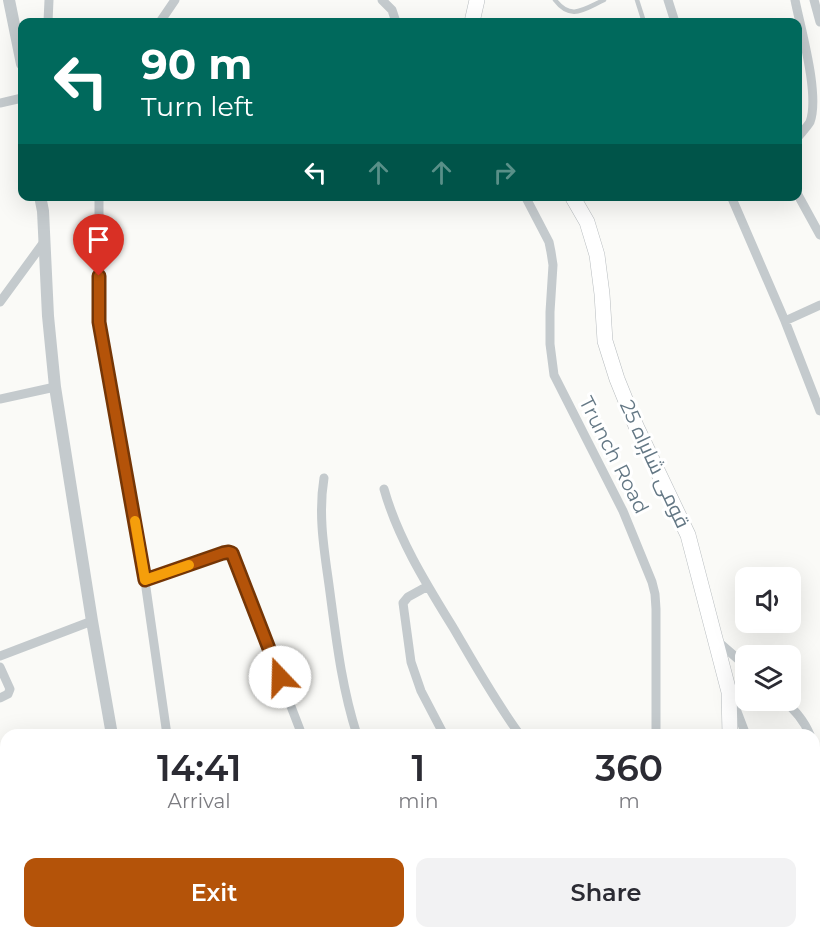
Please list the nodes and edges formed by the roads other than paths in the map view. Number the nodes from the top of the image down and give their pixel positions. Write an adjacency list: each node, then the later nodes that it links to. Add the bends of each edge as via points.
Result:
1 (9, 0): 21 (street)
2 (49, 0): 12 (street)
3 (175, 0): 13 (street)
4 (382, 0): 14 (street)
5 (477, 0): 15 (highway)
6 (555, 0): 7 (lane, via 572,12)
7 (604, 0)
8 (637, 0): 16 (lane)
9 (668, 0): 17 (street)
10 (795, 0): 18 (street)
11 (814, 0): 19 (street)
12 (48, 18)
13 (163, 18)
14 (395, 18)
15 (473, 18)
16 (643, 18)
17 (674, 18)
18 (799, 18)
19 (820, 21)
20 (802, 30): 24 (street, via 814,102 810,123)
21 (18, 44)
22 (18, 99): 23 (street)
23 (0, 103)
24 (802, 132)
25 (41, 201): 32 (street)
26 (99, 201): 41 (street, via 99,322)
27 (528, 201): 57 (street, Trunch Road, via 549,242 553,265 550,344 554,375 623,511 655,594)
28 (575, 201): 44 (highway, قومی شاہراہ 25, via 587,222 597,255 605,341 617,379 688,535)
29 (733, 201): 35 (street)
30 (801, 201): 31 (street)
31 (820, 235)
32 (44, 242): 33 (street); 36 (street)
33 (0, 302)
34 (820, 305): 35 (street)
35 (784, 321): 38 (street)
36 (56, 387): 37 (street); 43 (street)
37 (0, 399)
38 (820, 411)
39 (324, 478): 54 (street, via 322,525 338,657)
40 (384, 489): 42 (street, via 395,523)
41 (145, 580): 52 (street); 53 (street, via 232,553)
42 (428, 586): 55 (street, via 403,603 411,662); 56 (street)
43 (92, 621): 45 (street); 51 (street)
44 (715, 638): 46 (street); 48 (highway, قومی شاہراہ 25)
45 (0, 656)
46 (735, 656)
47 (0, 667): 49 (street, via 10,689)
48 (729, 692): 58 (highway, قومی شاہراہ 25); 59 (street)
49 (0, 698)
50 (796, 711): 60 (street)
51 (111, 729)
52 (166, 729)
53 (300, 729)
54 (355, 729)
55 (441, 729)
56 (516, 729)
57 (656, 729)
58 (730, 729)
59 (744, 729)
60 (808, 729)

